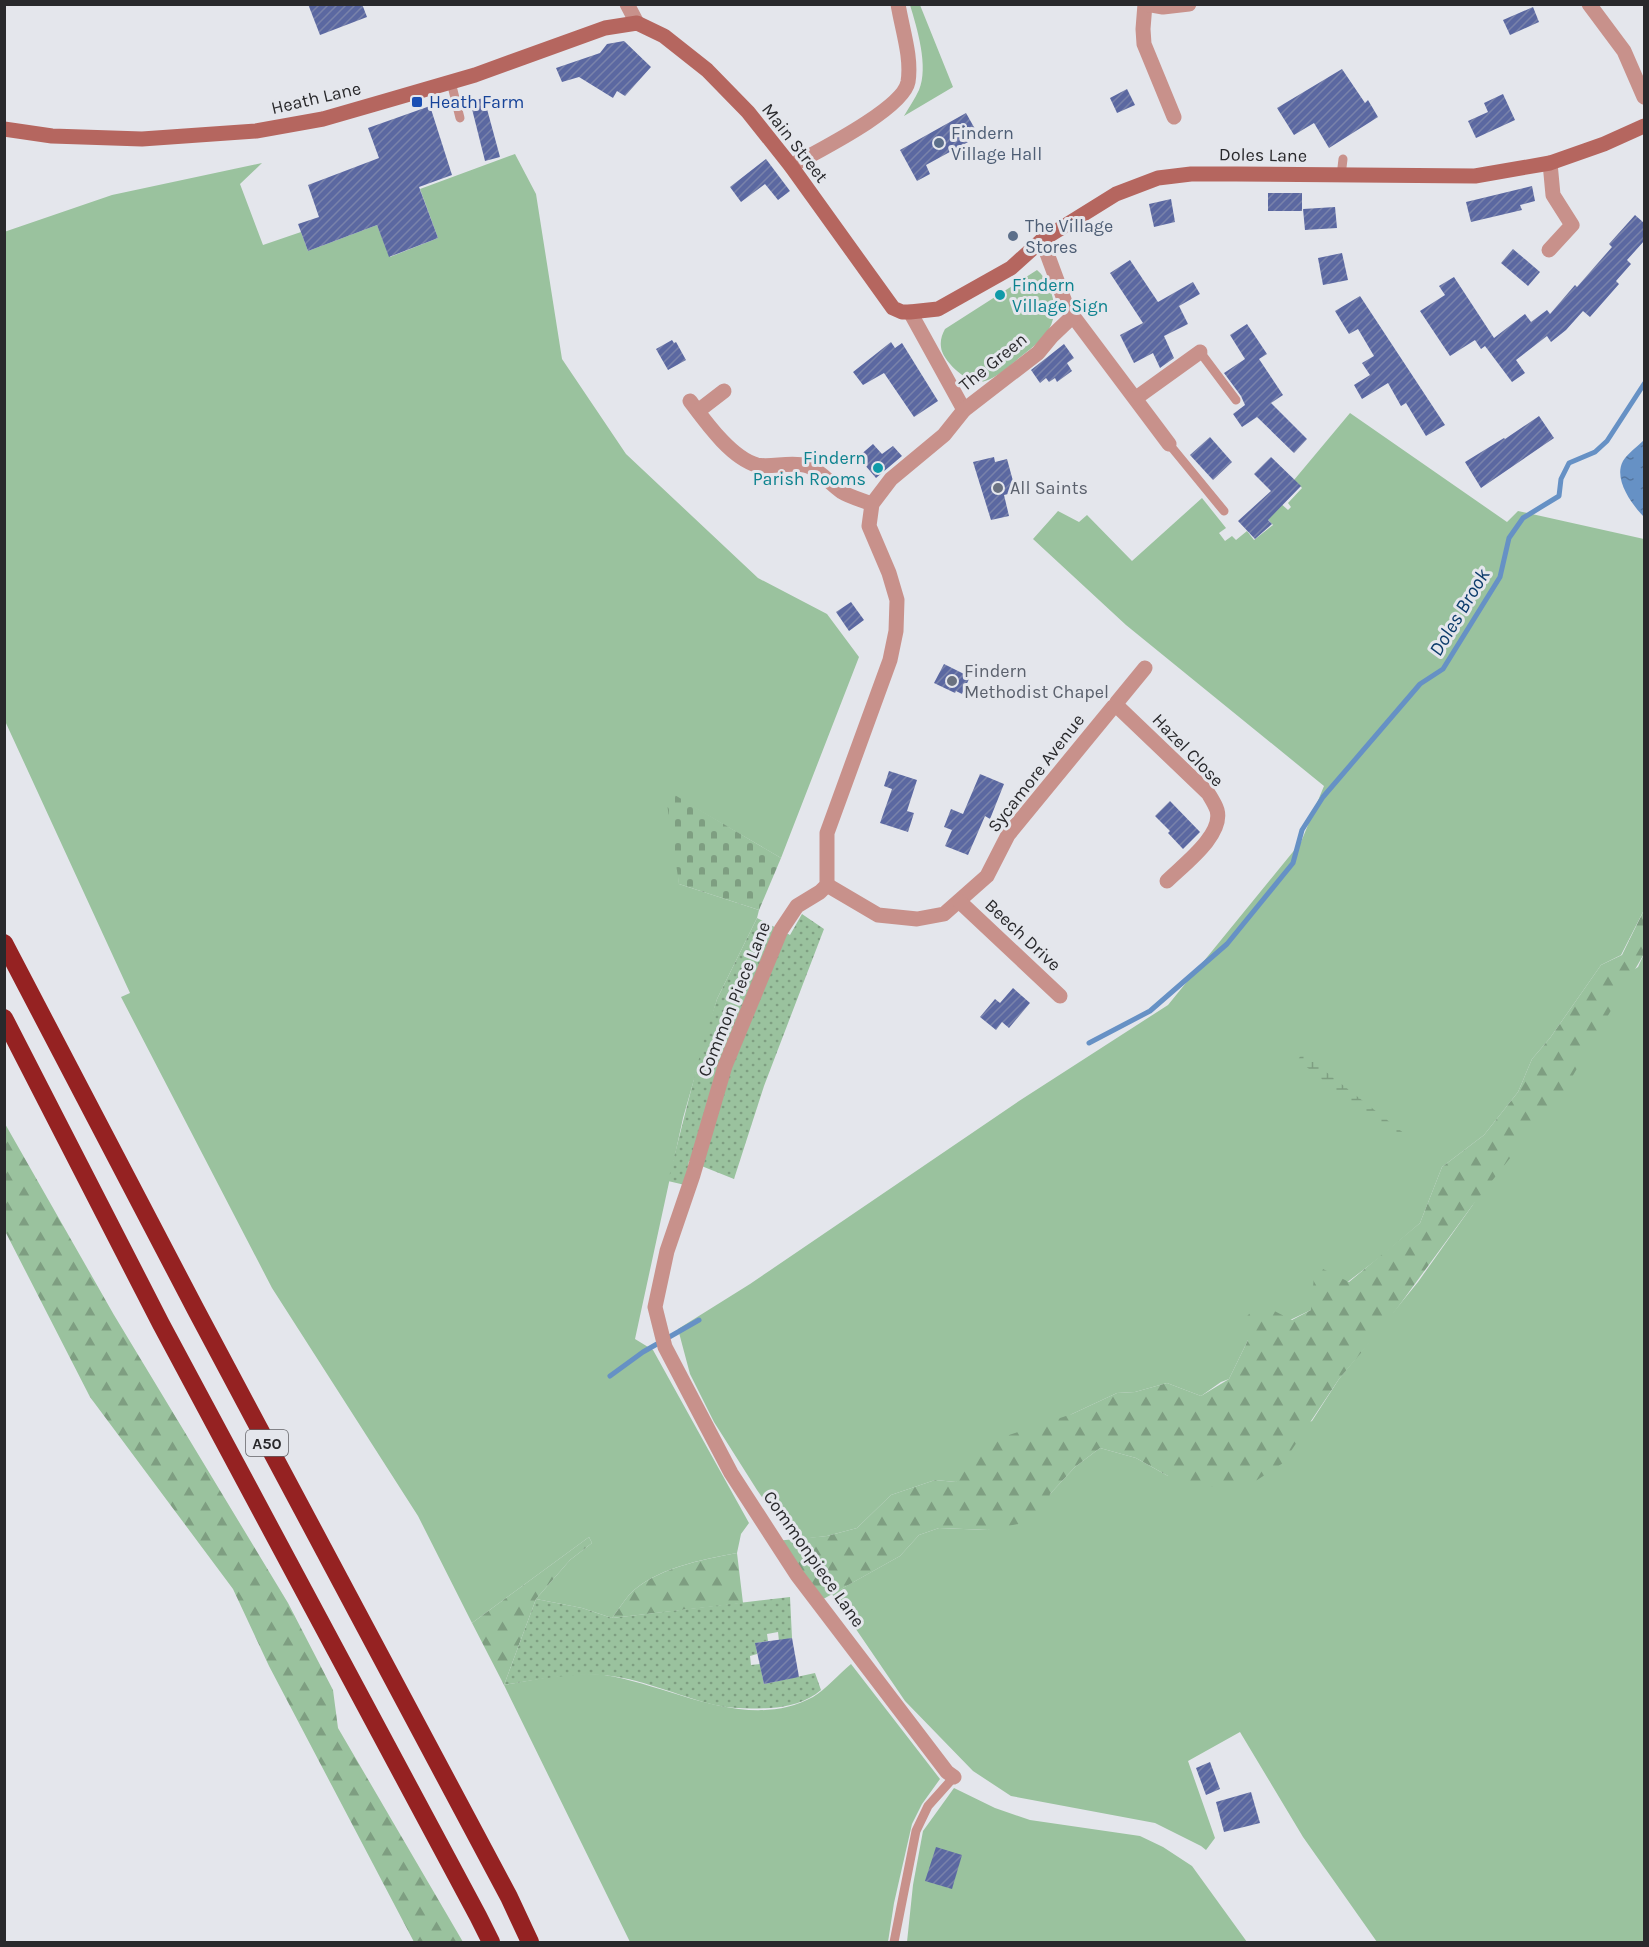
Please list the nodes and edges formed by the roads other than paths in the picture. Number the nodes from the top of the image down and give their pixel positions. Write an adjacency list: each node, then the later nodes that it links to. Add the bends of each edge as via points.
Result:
1 (627, 4): 6 (street)
2 (898, 4): 15 (street, via 909,65 908,84 897,100)
3 (1145, 4): 4 (street); 9 (street, via 1144,44)
4 (1189, 4)
5 (1589, 4): 8 (street, via 1624,51)
6 (631, 24): 7 (street, Heath Lane, via 605,28); 15 (street, Main Street, via 664,36 707,70 748,112)
7 (451, 82): 10 (lane); 12 (street, Heath Lane, via 323,119 256,131 142,139 52,136)
8 (1644, 97)
9 (1174, 117)
10 (460, 118)
11 (1644, 126): 14 (street, Doles Lane)
12 (4, 129)
13 (1343, 159): 16 (lane)
14 (1550, 163): 16 (street, Doles Lane, via 1475,176); 18 (street, via 1553,195 1572,225)
15 (791, 166): 19 (street, Main Street, via 893,308)
16 (1341, 176): 17 (street, Doles Lane, via 1191,174 1158,178 1116,194)
17 (1042, 240): 19 (street, Doles Lane, via 1011,268 938,309); 20 (street)
18 (1549, 250)
19 (910, 312): 25 (street, The Green)
20 (1073, 316): 23 (street); 25 (street, The Green, via 1038,353)
21 (1200, 352): 23 (street); 24 (lane)
22 (724, 391): 27 (street, via 694,406 739,456 758,465 808,466 842,492)
23 (1136, 398): 26 (street)
24 (1236, 400)
25 (964, 410): 27 (street, via 944,435 891,479)
26 (1169, 444): 28 (lane)
27 (872, 504): 32 (street, via 869,526 897,600 896,631 890,660 827,833)
28 (1224, 511)
29 (1145, 668): 30 (street, Sycamore Avenue)
30 (1116, 705): 31 (street, Hazel Close, via 1208,793 1217,811 1217,828); 33 (street, Sycamore Avenue, via 1008,835 987,876)
31 (1167, 881)
32 (827, 885): 33 (street, Sycamore Avenue, via 878,915 898,919 944,914); 37 (street, Common Piece Lane, via 797,906 781,930 725,1066 667,1251 656,1307)
33 (960, 902): 35 (street, Beech Drive)
34 (4, 943): 40 (highway, A50)
35 (1059, 996)
36 (4, 1018): 39 (highway, A50, via 161,1324)
37 (662, 1340): 38 (street, Commonpiece Lane, via 731,1473 797,1575)
38 (954, 1777): 41 (lane, via 928,1806 916,1831)
39 (491, 1942)
40 (530, 1942)
41 (894, 1942)

